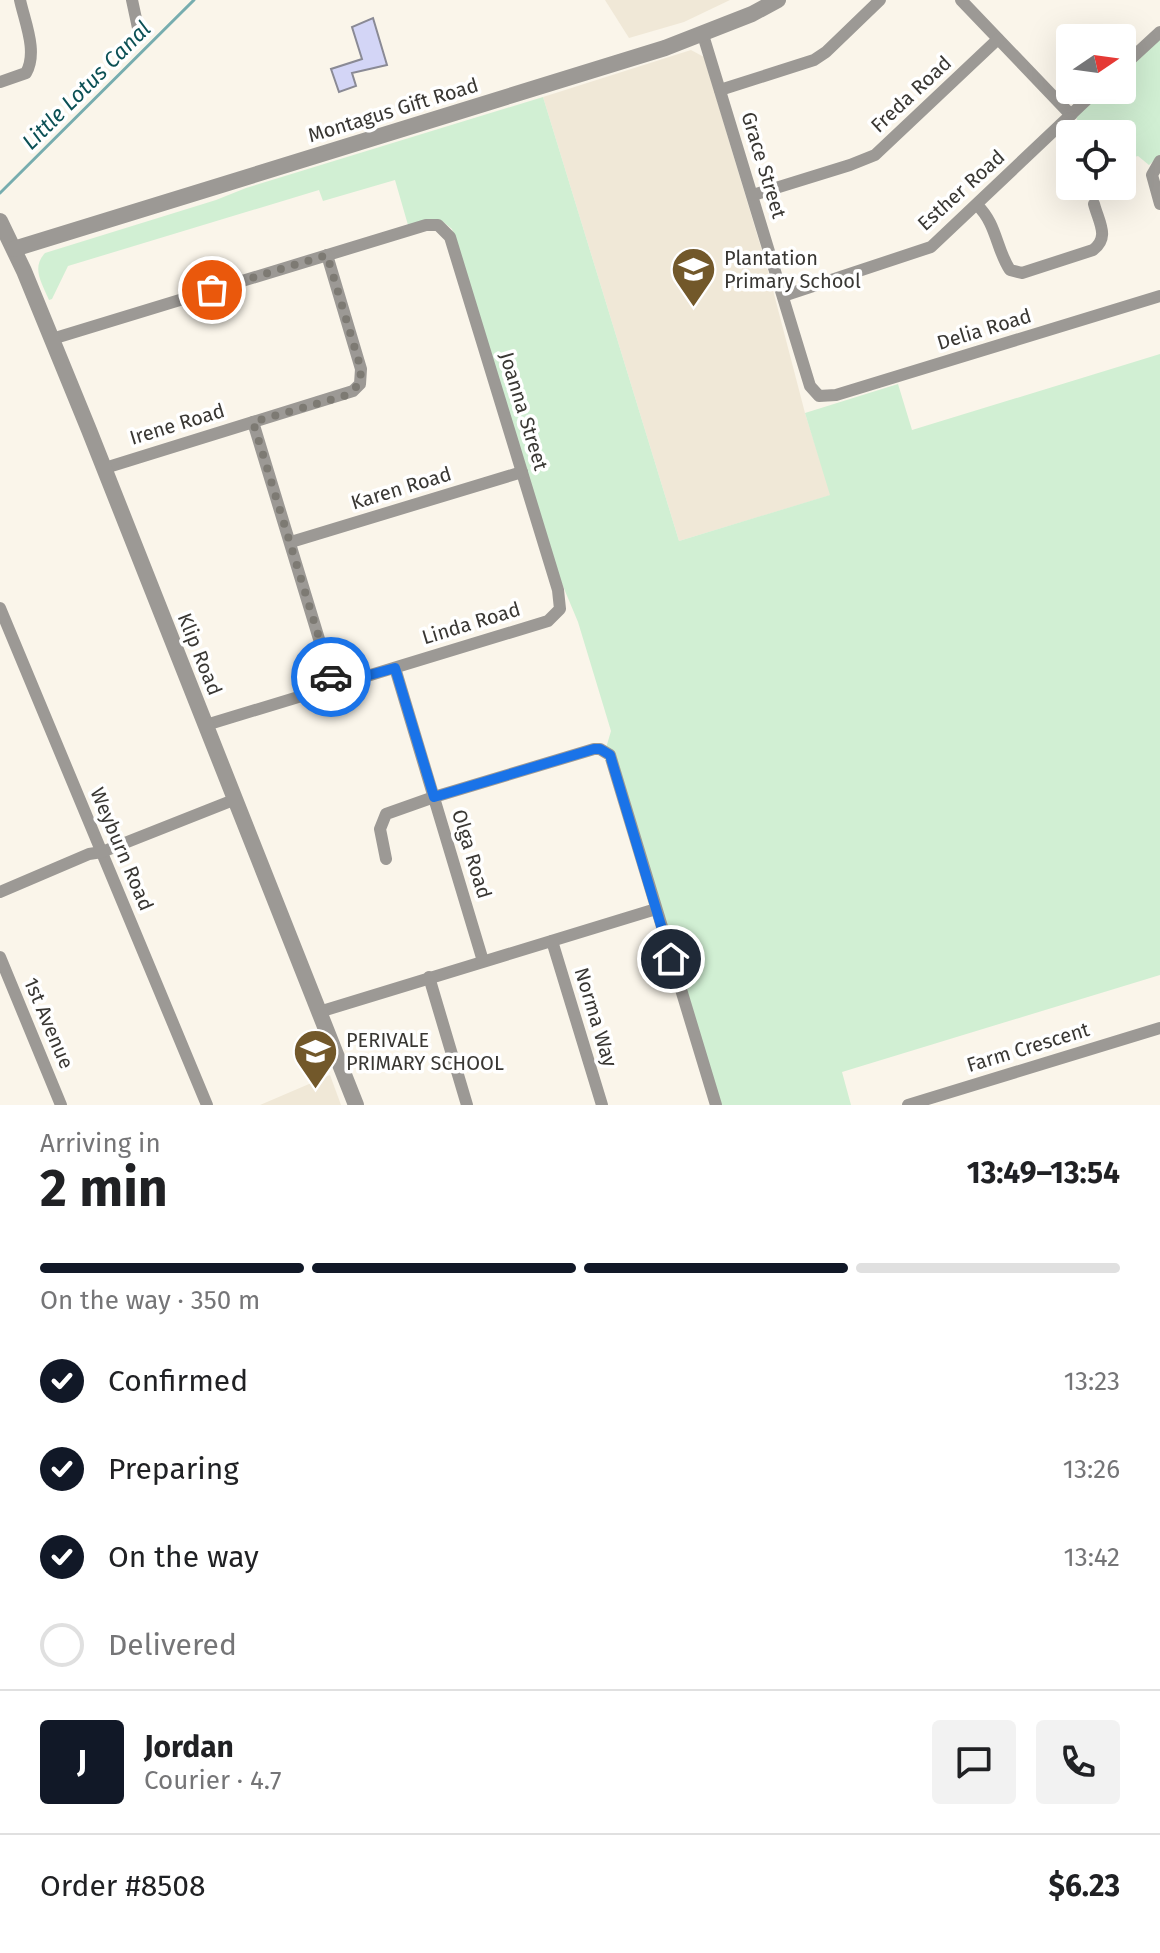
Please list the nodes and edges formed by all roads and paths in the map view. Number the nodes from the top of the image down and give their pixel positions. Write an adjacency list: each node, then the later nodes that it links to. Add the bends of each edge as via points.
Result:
1 (20, 0): 11 (street, via 31,64 26,73)
2 (132, 0): 6 (street)
3 (778, 0): 8 (street, Montagus Gift Road)
4 (880, 0): 12 (street, via 814,60)
5 (961, 0): 9 (street)
6 (138, 28)
7 (1160, 32): 10 (street)
8 (703, 35): 12 (street, Grace Street); 21 (street, Montagus Gift Road)
9 (998, 39): 14 (street); 16 (street, Freda Road, via 875,155)
10 (1136, 54)
11 (0, 82)
12 (720, 90): 16 (street, Grace Street)
13 (1082, 104): 14 (street, Esther Road)
14 (1071, 115): 19 (street, Esther Road)
15 (1160, 161): 18 (street, via 1152,175)
16 (753, 195): 23 (street, Grace Street)
17 (1094, 204): 19 (street, via 1102,243 1022,273 1004,262 989,216)
18 (1160, 204)
19 (977, 205): 23 (street, Esther Road, via 922,251)
20 (0, 221): 21 (street, Klip Road)
21 (14, 249): 25 (street, Klip Road)
22 (327, 255): 25 (street); 27 (street, Irene Road, via 361,369 360,384 344,396); 29 (street, Joanna Street, via 426,225 443,228)
23 (783, 296): 26 (street, Grace Street, via 810,386)
24 (1160, 296): 26 (street, Delia Road)
25 (52, 339): 28 (street, Klip Road)
26 (819, 396)
27 (253, 422): 28 (street, Irene Road); 30 (street)
28 (105, 468): 35 (street, Klip Road)
29 (522, 472): 30 (street, Karen Road); 32 (street, Joanna Street)
30 (291, 542): 34 (street)
31 (0, 608): 38 (street, Weyburn Road)
32 (560, 609): 33 (street, Linda Road, via 548,621)
33 (395, 668): 34 (street, Linda Road); 36 (street, Olga Road)
34 (333, 685): 35 (street, Linda Road)
35 (206, 725): 37 (street, Klip Road)
36 (434, 797): 39 (street, via 386,814 380,829); 41 (street, via 594,749 605,751); 44 (street, Olga Road)
37 (236, 799): 38 (street); 48 (street, Klip Road)
38 (102, 852): 40 (street); 51 (street, Weyburn Road)
39 (386, 859)
40 (0, 892)
41 (656, 909): 42 (street); 55 (street)
42 (552, 941): 44 (street); 54 (street, Norma Way)
43 (0, 957): 46 (street, 1st Avenue)
44 (483, 961): 45 (street)
45 (429, 977): 48 (street); 53 (street)
46 (13, 989): 47 (street); 50 (street, 1st Avenue)
47 (0, 995)
48 (319, 1012): 52 (street, Klip Road)
49 (1160, 1028): 56 (street, Farm Crescent)
50 (61, 1105)
51 (207, 1105)
52 (356, 1105)
53 (467, 1105)
54 (602, 1105)
55 (716, 1105)
56 (908, 1105)

